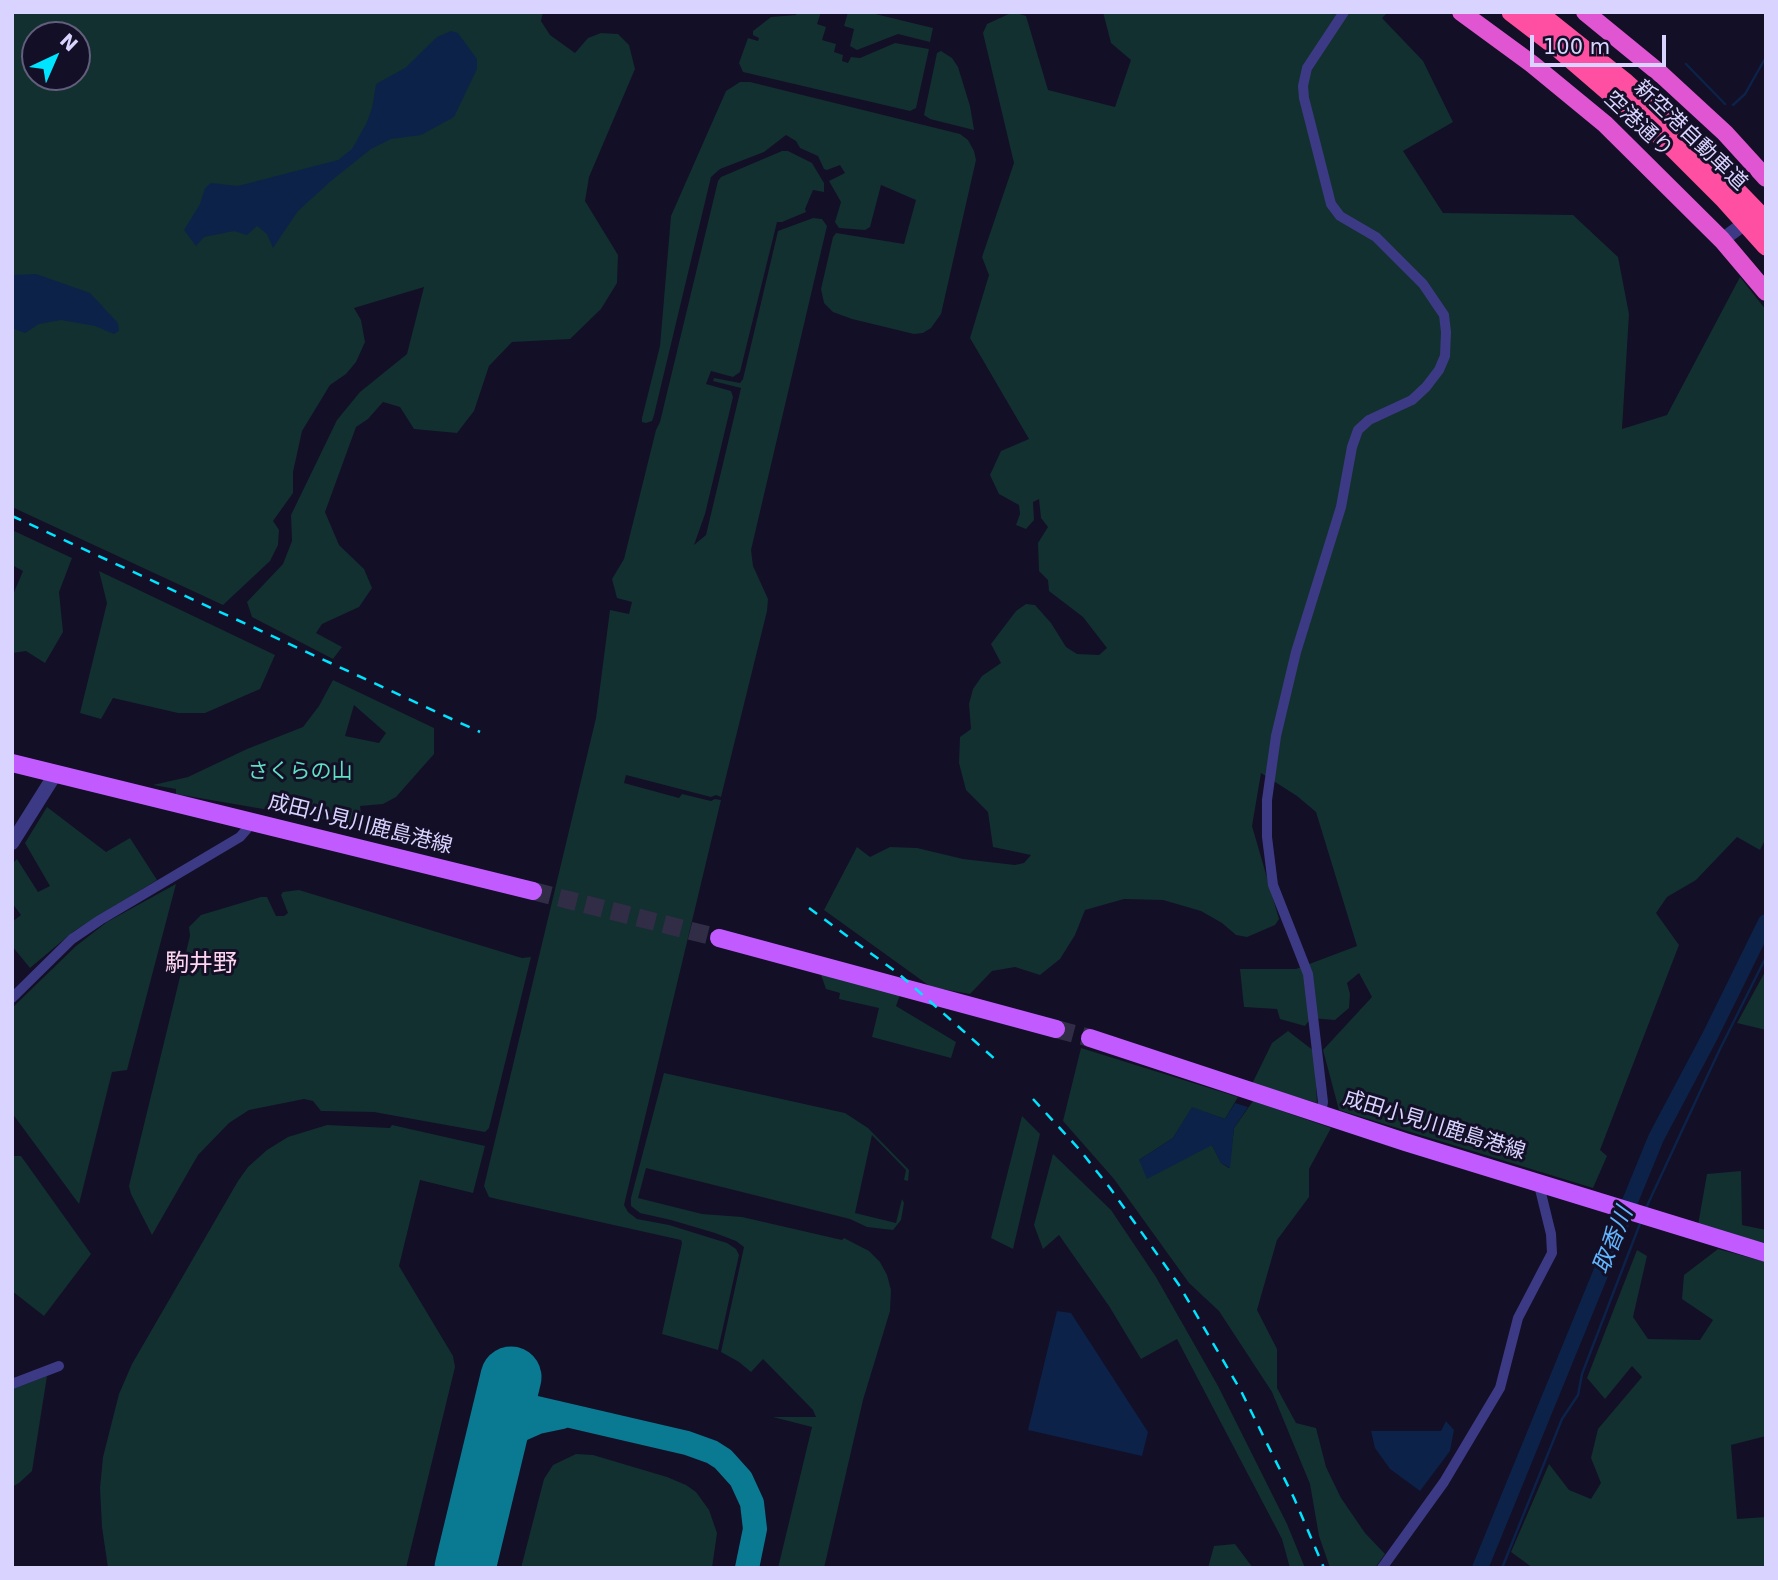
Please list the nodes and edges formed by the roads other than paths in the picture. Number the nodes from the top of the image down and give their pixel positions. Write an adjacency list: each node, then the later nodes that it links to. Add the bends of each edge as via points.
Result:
1 (1344, 12): 21 (street, via 1307,68 1303,86 1331,204 1340,216 1376,237 1423,284 1444,315 1446,331 1445,356 1426,387 1412,400 1358,430 1341,507 1276,736 1267,837 1273,885 1308,974)
2 (1461, 12): 9 (highway, 空港通り, via 1605,124)
3 (1511, 12): 10 (highway, 新空港自動車道, via 1666,141)
4 (1537, 12): 7 (highway, 新空港自動車道, via 1676,128)
5 (1585, 12): 6 (highway, via 1725,132)
6 (1766, 178)
7 (1766, 221)
8 (1737, 229): 9 (street)
9 (1721, 240): 11 (highway, 空港通り)
10 (1766, 246)
11 (1766, 292)
12 (12, 763): 13 (main road, 成田小見川鹿島港線)
13 (56, 773): 14 (main road, 成田小見川鹿島港線); 15 (street)
14 (253, 822): 16 (main road, 成田小見川鹿島港線); 18 (street, via 240,837 72,939)
15 (12, 843)
16 (533, 891)
17 (719, 938): 19 (main road)
18 (12, 998)
19 (1056, 1029)
20 (1090, 1038): 21 (main road, 成田小見川鹿島港線)
21 (1321, 1115): 22 (main road, 成田小見川鹿島港線)
22 (1538, 1181): 23 (main road, 成田小見川鹿島港線); 26 (street, via 1552,1254 1518,1318 1500,1388 1444,1482)
23 (1766, 1253)
24 (59, 1366): 25 (street)
25 (12, 1384)
26 (1382, 1568)

